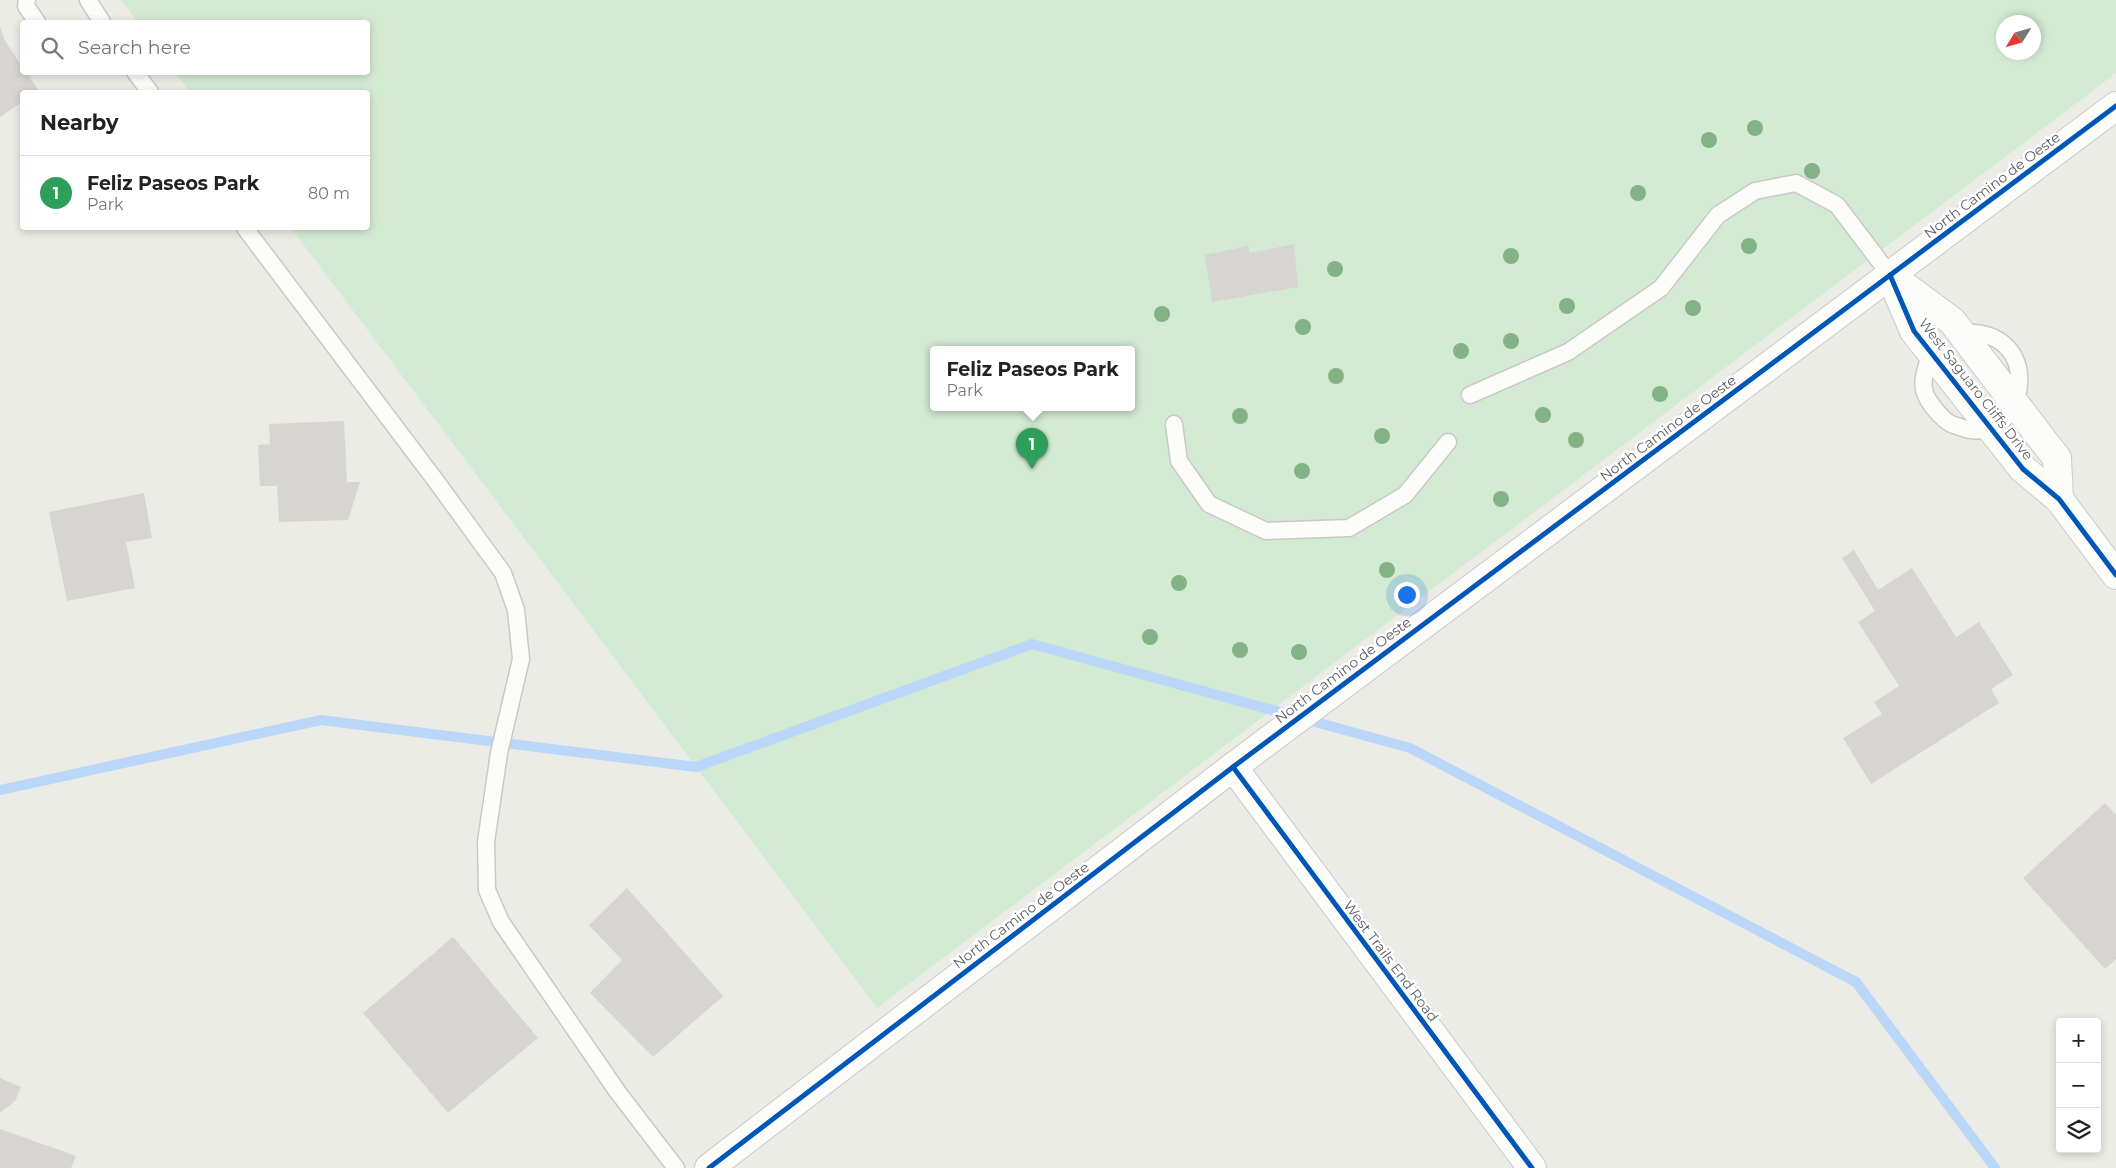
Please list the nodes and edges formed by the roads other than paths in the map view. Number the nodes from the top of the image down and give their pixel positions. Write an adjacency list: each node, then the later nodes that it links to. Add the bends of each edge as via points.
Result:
1 (26, 0): 3 (lane, via 26,6)
2 (88, 0): 4 (lane)
3 (36, 20)
4 (101, 20)
5 (137, 75): 6 (lane)
6 (148, 90)
7 (2116, 106): 9 (street, North Camino de Oeste)
8 (248, 230): 18 (lane, via 503,573 516,610 521,658 499,753 486,842 488,890 501,922 617,1091)
9 (1890, 276): 10 (lane, via 1837,205 1796,183 1755,191 1718,215 1661,288 1568,352); 11 (street, West Saguaro Cliffs Drive, via 1952,321); 13 (street, West Saguaro Cliffs Drive, via 1914,331); 17 (street, North Camino de Oeste)
10 (1470, 394)
11 (2015, 403): 13 (lane, via 2002,419); 15 (street, West Saguaro Cliffs Drive, via 2056,458)
12 (1174, 424): 14 (lane, via 1179,460 1209,504 1266,530 1350,528 1405,495)
13 (1990, 427): 15 (street, West Saguaro Cliffs Drive, via 2023,468)
14 (1448, 442)
15 (2059, 499): 16 (street, West Saguaro Cliffs Drive)
16 (2116, 575)
17 (1233, 767): 19 (street, North Camino de Oeste); 20 (street, West Trails End Road)
18 (676, 1168)
19 (709, 1168)
20 (1532, 1168)

